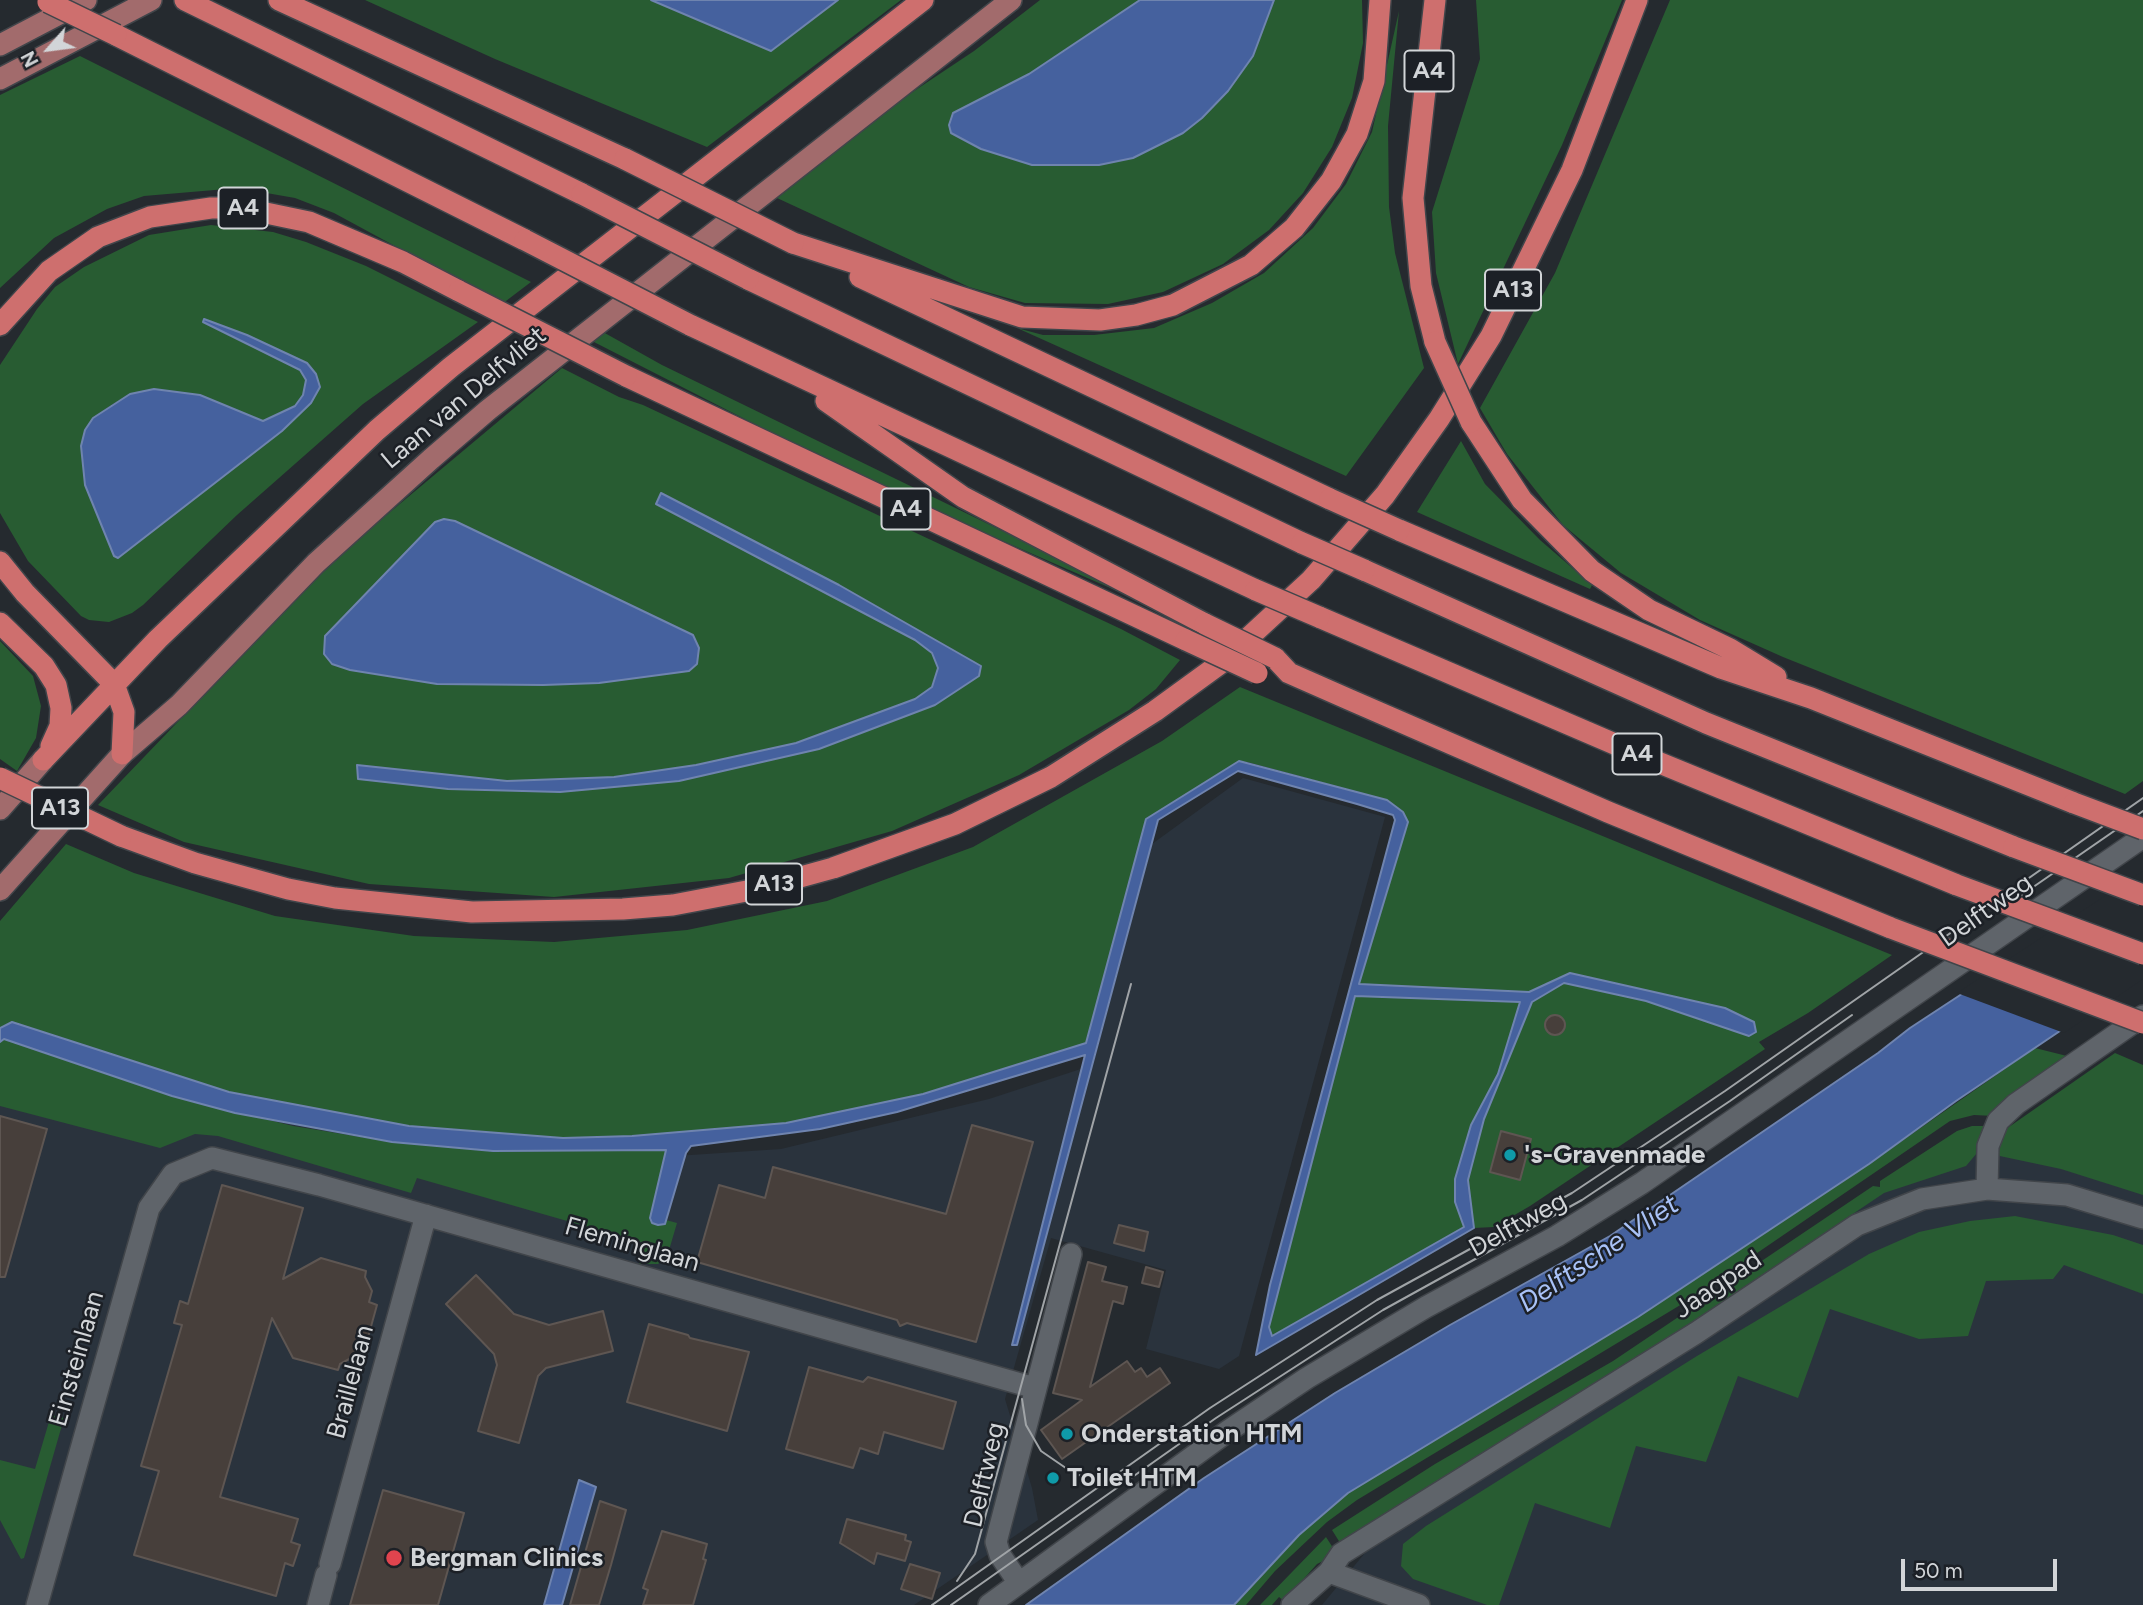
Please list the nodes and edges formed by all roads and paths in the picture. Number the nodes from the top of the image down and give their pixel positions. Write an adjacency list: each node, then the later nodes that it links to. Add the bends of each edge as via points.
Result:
1 (86, 0): 11 (main road)
2 (151, 0): 12 (main road)
3 (185, 0): 28 (highway, A4, bridge, via 748,279 1302,543 1706,723)
4 (279, 0): 13 (highway, A4, bridge, via 625,159)
5 (923, 0): 19 (highway, Laan van Delfvliet, via 419,394)
6 (1011, 0): 21 (main road, Laan van Delfvliet, via 488,410 316,563 179,705)
7 (1380, 0): 13 (highway, A4, via 1371,90 1357,134 1331,181 1294,228 1251,265 1173,305 1100,320 1022,317)
8 (1435, 0): 20 (highway, A4, bridge, via 1413,198 1421,286 1435,342 1472,422 1522,500 1592,571 1648,610 1730,649)
9 (1637, 0): 23 (highway, A13, bridge, via 1572,170 1491,336 1385,495 1311,580 1221,663 1051,777 955,824 833,868 673,905 472,912 348,900 195,863 121,836)
10 (46, 1): 15 (highway, A4, bridge)
11 (0, 45)
12 (0, 79)
13 (793, 243): 20 (highway, A4, bridge, via 1399,530 1721,668)
14 (0, 325): 18 (highway, A4, bridge, via 49,271 98,237 150,217 177,210 242,208 309,222 403,262 626,376 1257,673)
15 (778, 368): 18 (highway, A4, bridge, via 963,497); 29 (highway, A4, bridge, via 1256,590 1637,754 1957,885)
16 (0, 562): 19 (highway)
17 (0, 623): 22 (highway, via 44,666 56,685 60,726)
18 (1282, 666): 31 (highway, A4, bridge, via 1608,812 1891,928)
19 (114, 684): 21 (highway, via 124,712); 22 (highway, Laan van Delfvliet)
20 (1811, 698): 25 (highway, A4, bridge)
21 (122, 754): 27 (main road, Laan van Delfvliet)
22 (43, 760): 24 (main road, Laan van Delfvliet)
23 (0, 778)
24 (0, 809)
25 (2143, 829)
26 (2143, 836): 39 (street, Delftweg, via 1642,1183 1307,1378)
27 (0, 890)
28 (2143, 895)
29 (2143, 954)
30 (2143, 1016): 33 (street, via 2015,1104 1998,1121 1987,1146)
31 (2143, 1023)
32 (212, 1158): 34 (street, Fleminglaan); 40 (street, Einsteinlaan, via 173,1174 149,1208)
33 (1987, 1189): 35 (street, Jaagpad, via 2067,1195); 38 (street, Jaagpad, via 1922,1199 1857,1225 1696,1333 1341,1554)
34 (426, 1215): 37 (street, Fleminglaan); 41 (street, Braillelaan)
35 (2143, 1218)
36 (1070, 1254): 37 (street, Delftweg)
37 (1035, 1388): 39 (street, Delftweg, via 996,1542)
38 (1328, 1572): 43 (street, Jaagpad); 44 (street)
39 (1019, 1583): 42 (street, Delftweg)
40 (37, 1605)
41 (318, 1605)
42 (989, 1605)
43 (1292, 1605)
44 (1419, 1605)

